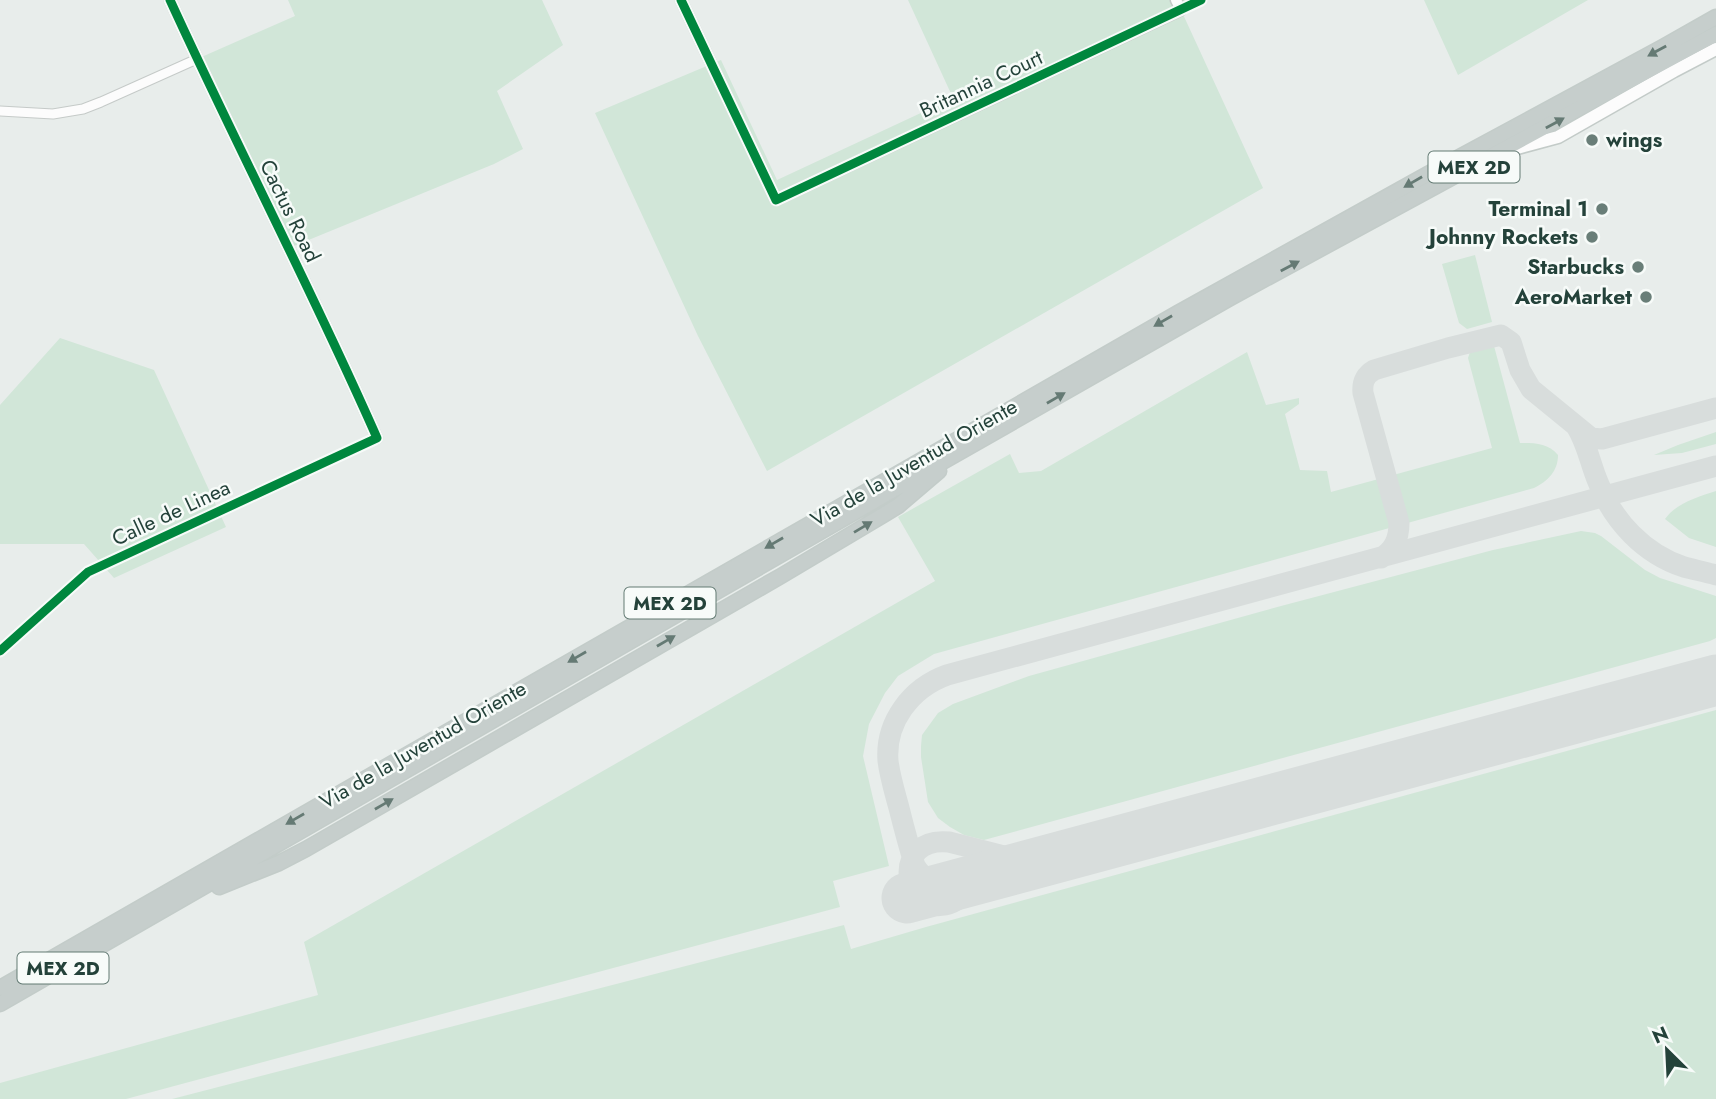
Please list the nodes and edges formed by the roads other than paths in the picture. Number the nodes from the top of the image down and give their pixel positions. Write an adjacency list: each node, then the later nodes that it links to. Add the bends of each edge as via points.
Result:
1 (170, 0): 8 (street, Cactus Road)
2 (681, 0): 4 (street, Britannia Court, via 776,200)
3 (1201, 0): 4 (street, Britannia Court)
4 (1178, 5)
5 (1716, 17): 11 (highway, Via de la Juventud Oriente / MEX 2D, one-way to 11, via 1428,174)
6 (1716, 34): 10 (highway, Via de la Juventud Oriente / MEX 2D, one-way to 6)
7 (1716, 49): 10 (main road, via 1558,137)
8 (197, 59): 9 (street, via 83,109 53,114); 12 (street, Cactus Road)
9 (0, 111)
10 (1502, 152): 11 (highway, Via de la Juventud Oriente / MEX 2D, one-way to 10)
11 (1227, 294): 14 (highway, Via de la Juventud Oriente / MEX 2D, one-way to 11, via 169,908); 14 (highway, Via de la Juventud Oriente / MEX 2D, one-way to 14, via 1178,313 903,469)
12 (377, 438): 13 (street, Calle de Linea, via 89,572)
13 (0, 651)
14 (123, 926): 15 (highway, MEX 2D); 16 (highway, MEX 2D)
15 (0, 988)
16 (0, 1004)

